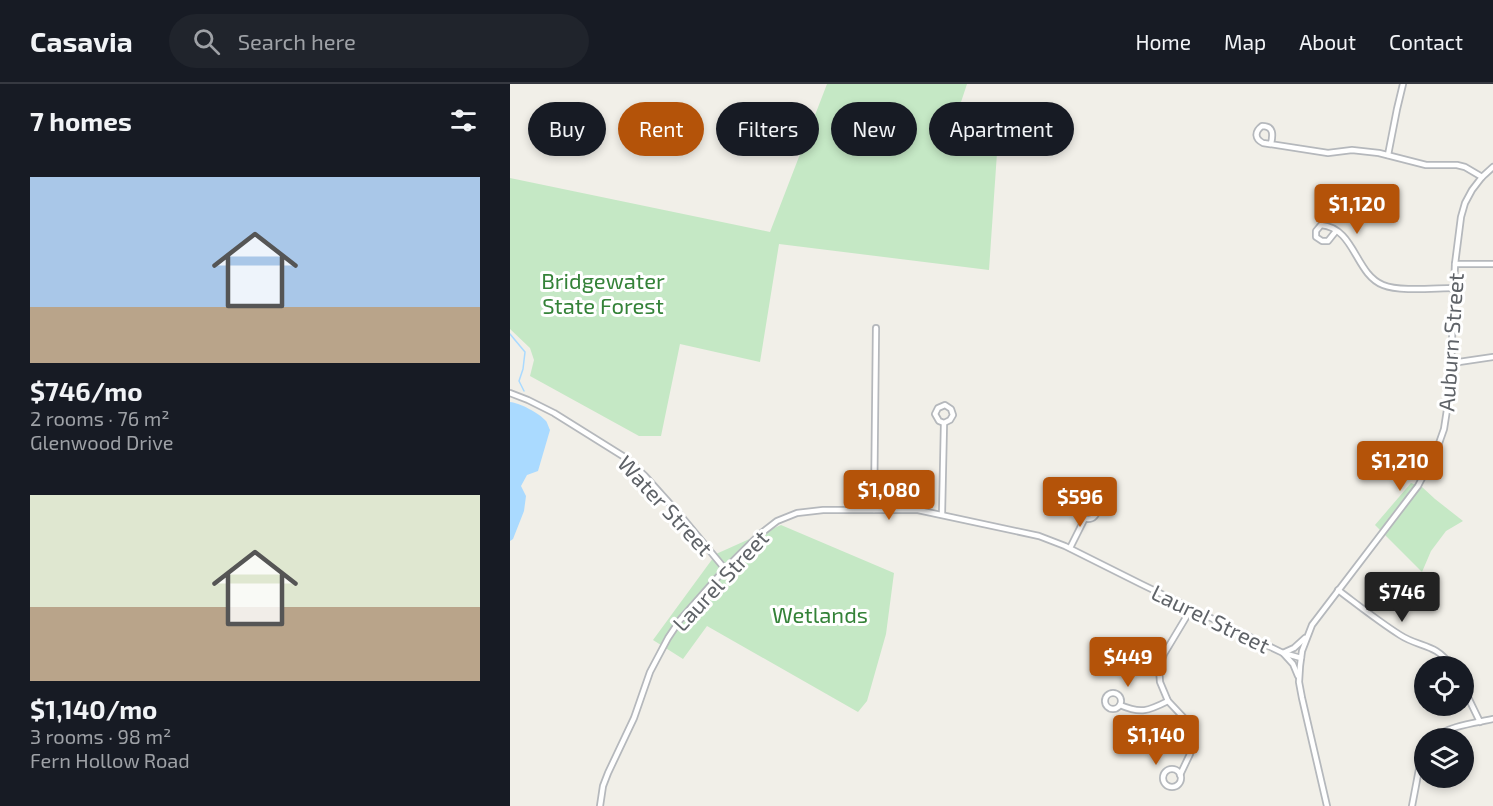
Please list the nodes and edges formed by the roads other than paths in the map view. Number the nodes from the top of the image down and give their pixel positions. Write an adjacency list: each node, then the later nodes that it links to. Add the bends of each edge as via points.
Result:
1 (1403, 84): 3 (street)
2 (1271, 144): 2 (street, via 1257,138 1262,126 1272,130); 3 (street, via 1317,152 1356,150)
3 (1388, 154): 5 (street, via 1422,164 1460,165)
4 (1493, 167): 5 (street, Auburn Street)
5 (1482, 177): 7 (street, Auburn Street, via 1464,208)
6 (1336, 231): 6 (street, via 1321,225 1316,237 1328,241); 9 (street, via 1353,248 1367,274 1381,285 1399,289)
7 (1455, 264): 8 (street); 9 (street, Auburn Street)
8 (1493, 264)
9 (1454, 288): 12 (street, Auburn Street)
10 (876, 328): 15 (street)
11 (1493, 357): 12 (street)
12 (1452, 363): 20 (street, Auburn Street, via 1444,429 1430,466 1410,498)
13 (510, 393): 19 (street, Water Street, via 554,413 622,454)
14 (944, 423): 16 (street)
15 (874, 510): 16 (street, Laurel Street); 19 (street, Laurel Street, via 823,510 790,515 763,531)
16 (942, 514): 18 (street, Laurel Street, via 1039,536)
17 (1085, 518): 17 (street, via 1096,514 1092,501 1079,507); 18 (street)
18 (1070, 548): 21 (street, Laurel Street)
19 (725, 569): 35 (street, Laurel Street, via 680,620 662,648 608,773)
20 (1338, 590): 22 (street, Auburn Street); 24 (street, via 1410,641)
21 (1191, 609): 23 (street, Laurel Street); 27 (street, via 1160,668 1160,682)
22 (1310, 631): 23 (street, Laurel Street, via 1297,646); 25 (street, Auburn Street)
23 (1283, 653): 25 (street, Laurel Street); 26 (street, Laurel Street)
24 (1443, 656)
25 (1301, 658): 26 (street, Auburn Street)
26 (1299, 678): 36 (street, Auburn Street)
27 (1168, 702): 28 (street, via 1141,711); 33 (street, via 1190,730 1190,754)
28 (1120, 705)
29 (1474, 709): 31 (street)
30 (1493, 719): 31 (street)
31 (1480, 722): 32 (street)
32 (1457, 728)
33 (1180, 775)
34 (1415, 788): 37 (street)
35 (600, 806)
36 (1327, 806)
37 (1412, 806)

